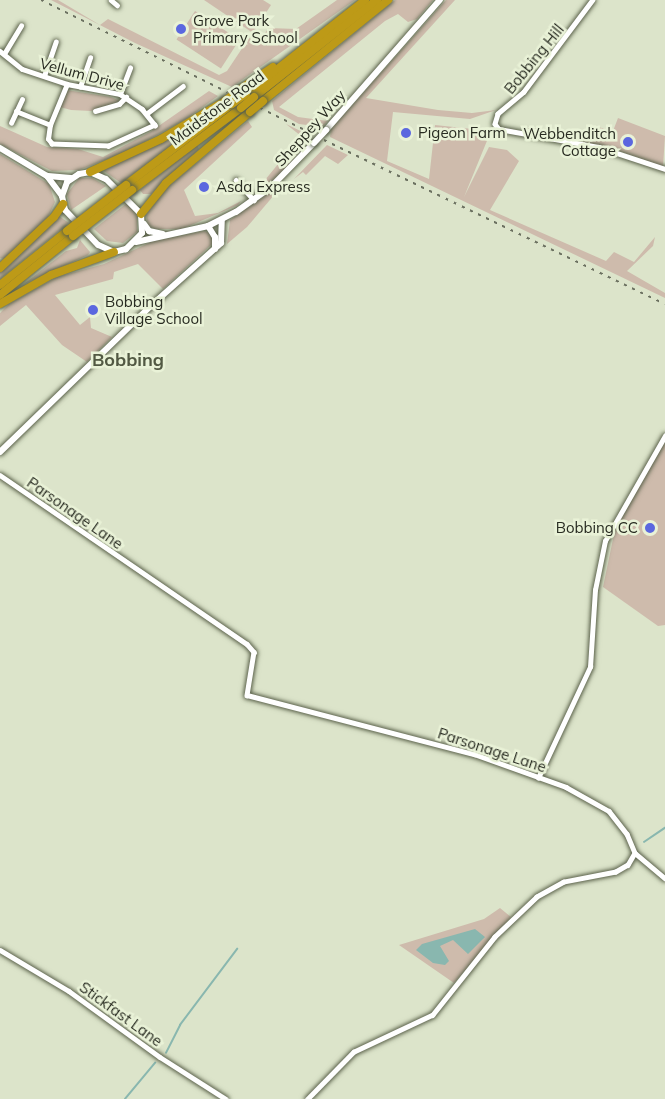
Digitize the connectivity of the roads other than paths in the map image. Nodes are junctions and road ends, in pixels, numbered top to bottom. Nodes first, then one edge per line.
1 (111, 0) edge
2 (365, 0) edge
3 (377, 0) edge
4 (388, 0) edge
5 (440, 0) edge
6 (593, 0) edge
7 (117, 4) dead end
8 (21, 26) dead end
9 (56, 42) dead end
10 (2, 52) edge
11 (90, 58) dead end
12 (130, 68) dead end
13 (44, 76) junction
14 (67, 84) junction
15 (183, 86) dead end
16 (80, 87) junction
17 (120, 94) junction
18 (246, 94) junction
19 (126, 97) junction
20 (22, 99) dead end
21 (233, 104) junction
22 (16, 111) junction
23 (95, 111) dead end
24 (146, 114) junction
25 (11, 123) dead end
26 (50, 125) junction
27 (0, 148) edge
28 (665, 169) edge
29 (90, 172) junction
30 (47, 176) junction
31 (71, 178) junction
32 (236, 180) dead end
33 (63, 200) junction
34 (254, 200) junction
35 (141, 214) junction
36 (222, 220) junction
37 (144, 224) junction
38 (208, 226) junction
39 (70, 234) junction
40 (171, 235) junction
41 (136, 242) junction
42 (215, 249) junction
43 (114, 252) junction
44 (0, 268) edge
45 (0, 285) edge
46 (0, 295) edge
47 (0, 304) edge
48 (665, 436) edge
49 (0, 452) edge
50 (0, 475) edge
51 (538, 778) junction
52 (635, 853) junction
53 (665, 878) edge
54 (0, 950) edge
55 (226, 1099) edge
56 (308, 1099) edge

1 - 7 street
2 - 18 highway, Maidstone Road
3 - 18 highway, Maidstone Road
4 - 35 highway, bridge
5 - 34 street, Sheppey Way, bridge
6 - 28 street, Bobbing Hill
8 - 10 street
9 - 13 street
10 - 13 street, Vellum Drive
11 - 16 street
12 - 17 street
13 - 14 street, Vellum Drive
14 - 16 street, Vellum Drive
14 - 26 street
15 - 24 street
16 - 17 street, Vellum Drive
17 - 19 street, Vellum Drive
18 - 21 highway, Maidstone Road, bridge
18 - 21 highway, bridge
19 - 23 street
19 - 24 street, Vellum Drive
20 - 22 street
21 - 29 highway
21 - 39 highway, Maidstone Road, bridge
22 - 25 street
22 - 26 street
24 - 26 street, Vellum Drive
27 - 30 street
29 - 31 street
29 - 35 street
30 - 31 street
30 - 33 street
31 - 33 street
32 - 34 street
33 - 43 street
33 - 44 highway
34 - 36 street, Sheppey Way
35 - 37 street
36 - 38 street, Sheppey Way
36 - 42 street
37 - 40 street
37 - 41 street
38 - 40 street, Sheppey Way
38 - 42 street
39 - 45 highway
39 - 46 highway
40 - 41 street, Sheppey Way
41 - 43 street
42 - 49 street
43 - 47 highway
48 - 51 street
50 - 51 street, Parsonage Lane
51 - 52 street, Parsonage Lane
52 - 53 street
52 - 56 street
54 - 55 street, Stickfast Lane

